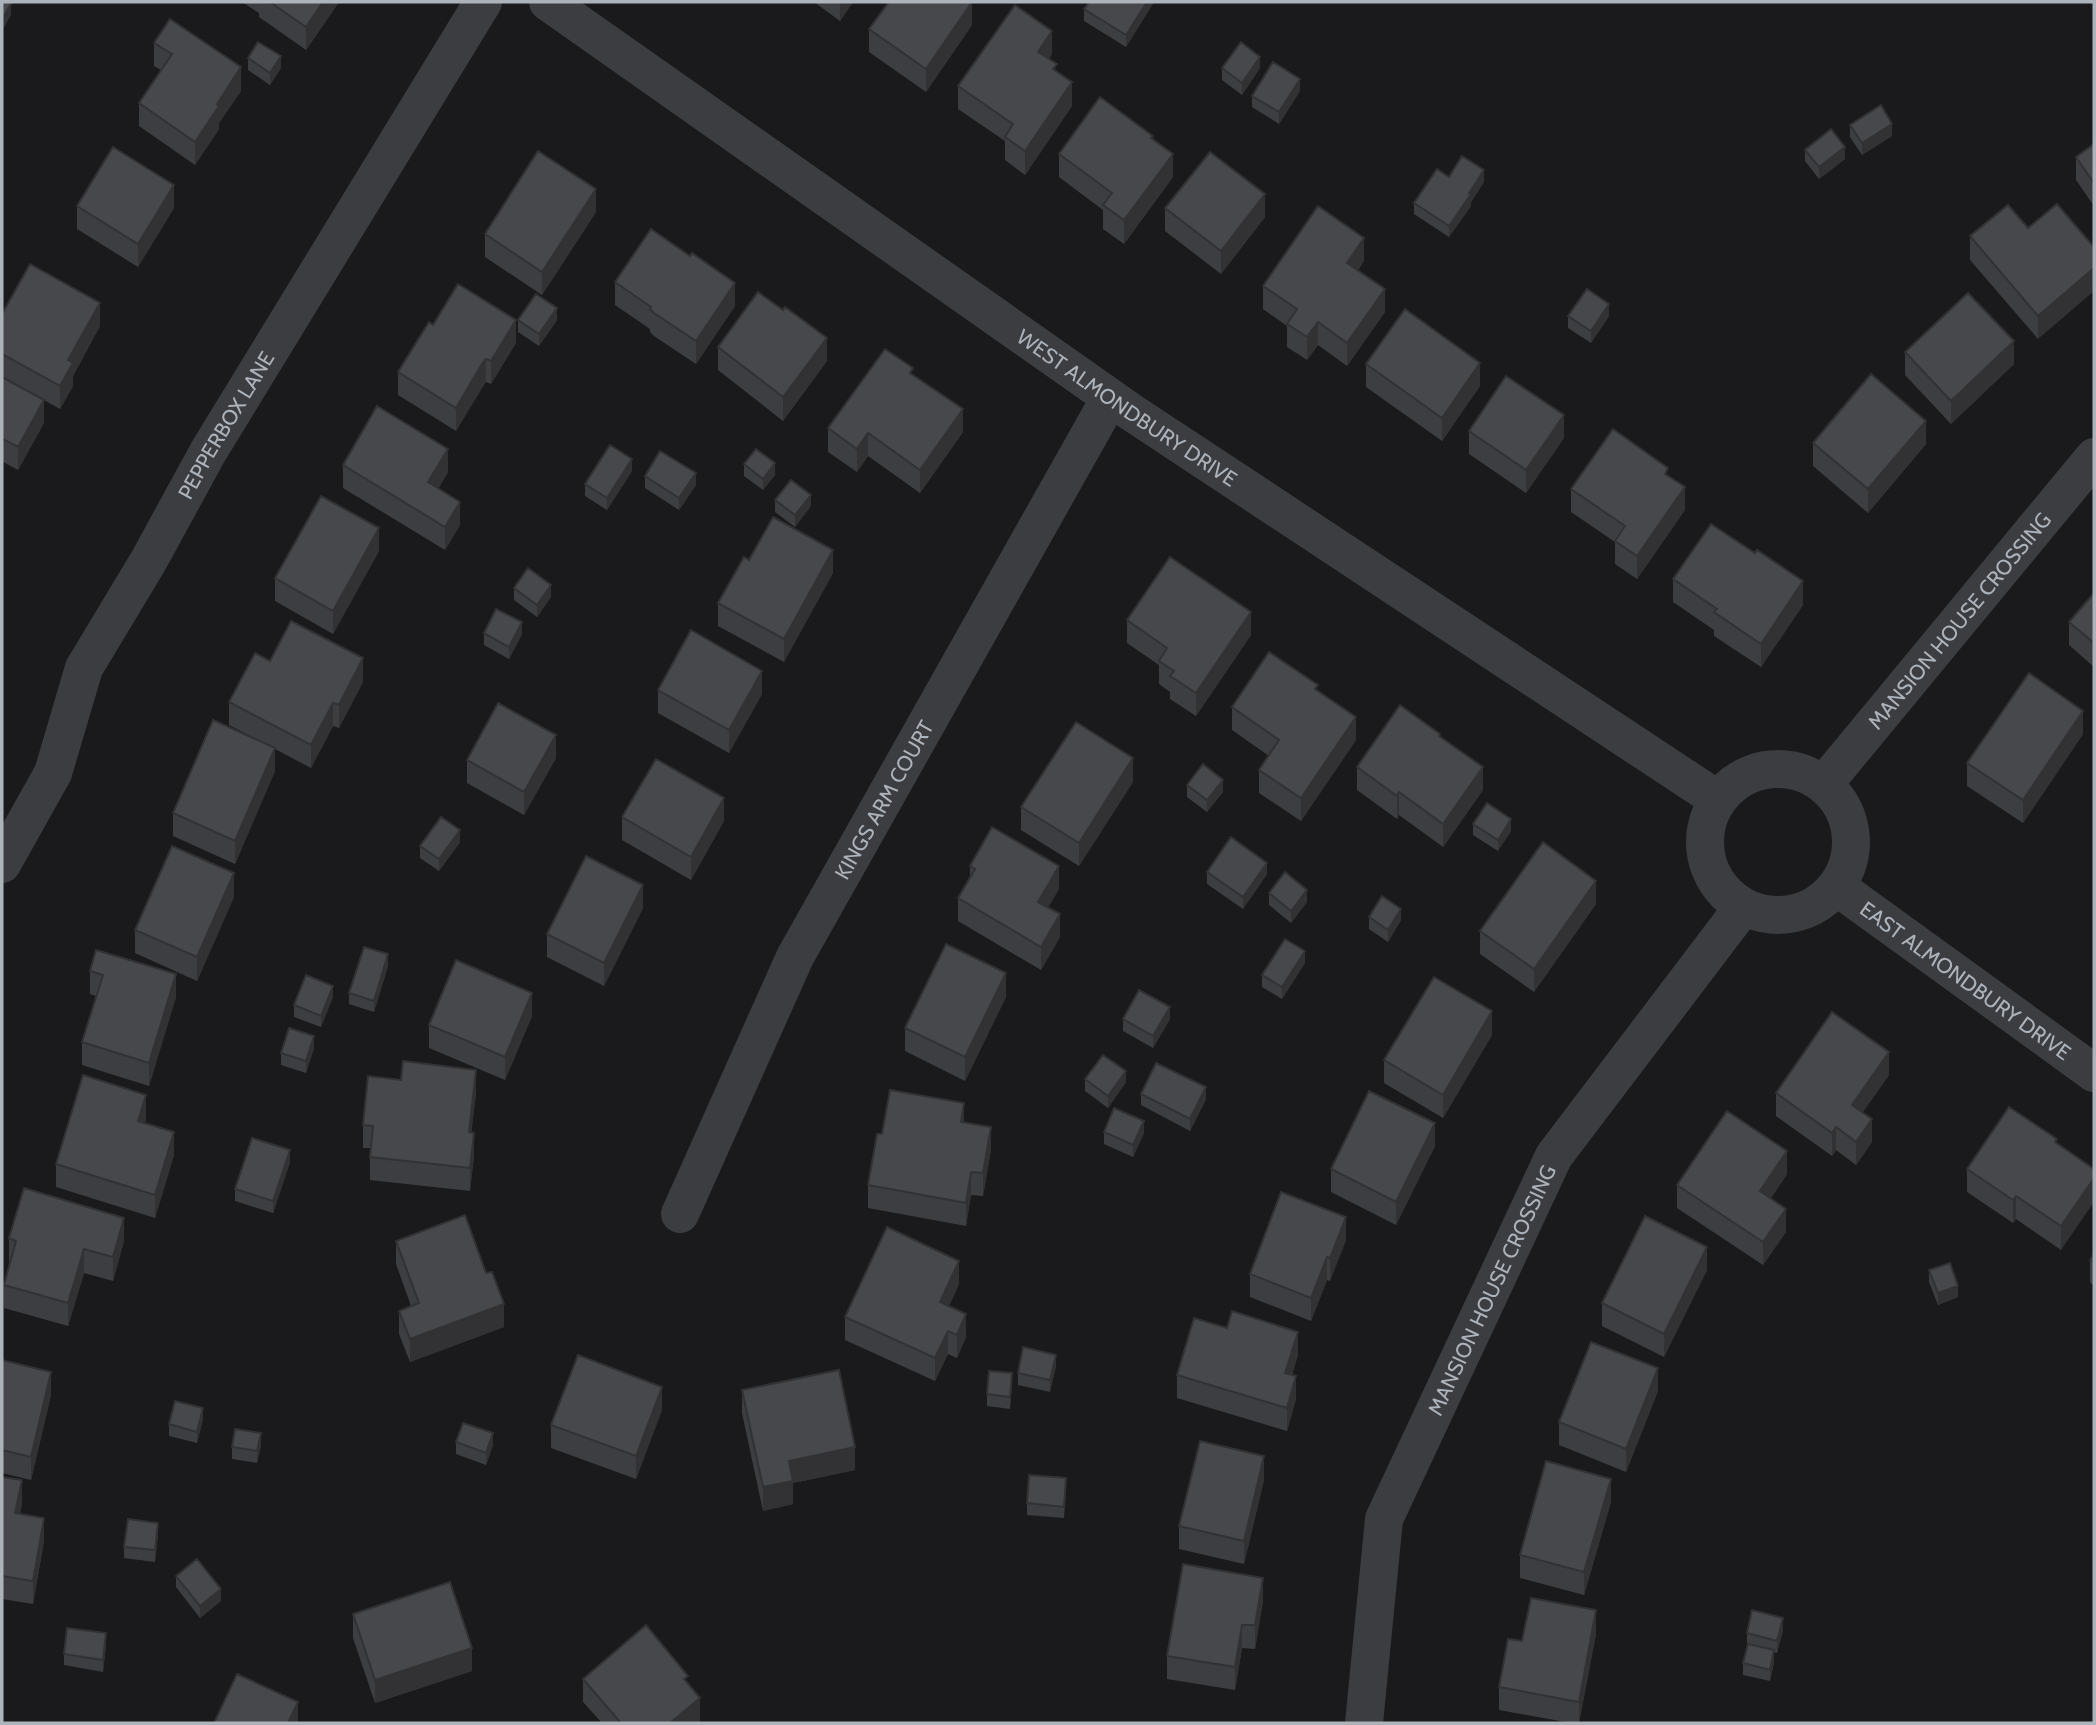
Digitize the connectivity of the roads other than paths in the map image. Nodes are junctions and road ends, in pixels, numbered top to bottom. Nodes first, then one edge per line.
1 (483, 2) edge
2 (548, 2) edge
3 (1110, 398) junction
4 (2094, 457) edge
5 (1824, 784) junction
6 (1717, 799) junction
7 (2, 864) edge
8 (1837, 887) junction
9 (1744, 907) junction
10 (2094, 1073) edge
11 (680, 1214) dead end
12 (1364, 1723) edge

1 - 7 street, PEPPERBOX LANE
2 - 3 street, WEST ALMONDBURY DRIVE
3 - 6 street, WEST ALMONDBURY DRIVE
3 - 11 street, KINGS ARM COURT
4 - 5 street, MANSION HOUSE CROSSING
5 - 6 street
5 - 8 street
6 - 9 street
8 - 9 street
8 - 10 street, EAST ALMONDBURY DRIVE
9 - 12 street, MANSION HOUSE CROSSING

